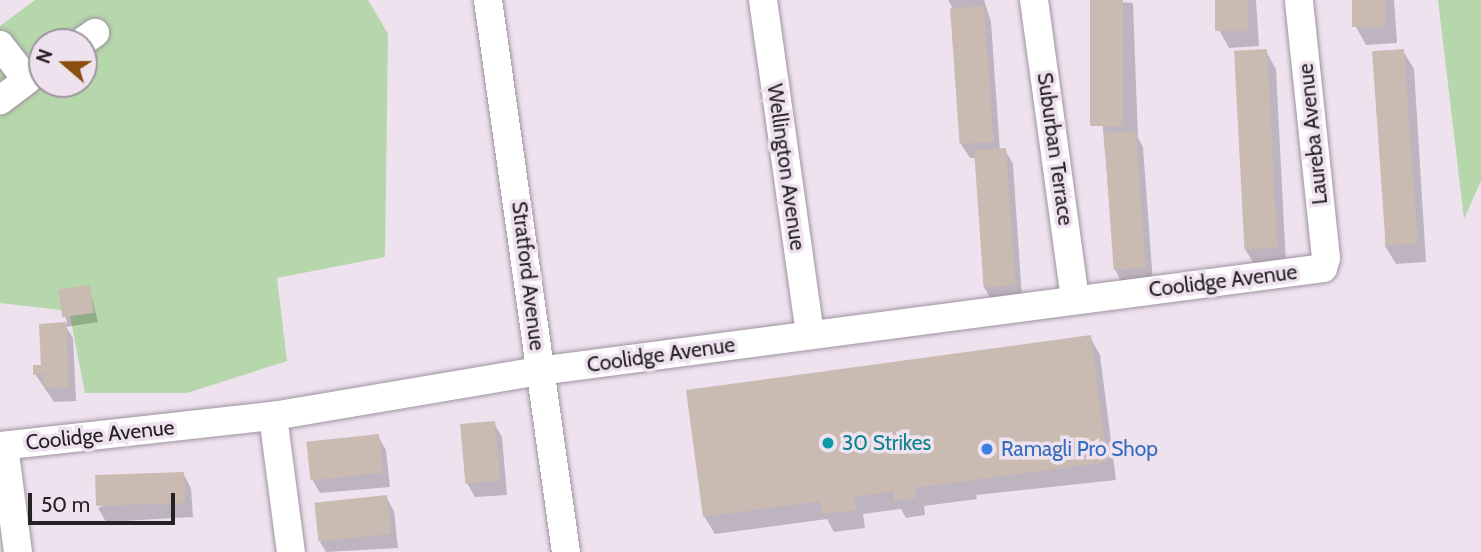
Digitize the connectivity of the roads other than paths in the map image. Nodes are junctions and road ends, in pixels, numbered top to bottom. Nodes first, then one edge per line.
1 (488, 0) edge
2 (763, 0) edge
3 (1034, 0) edge
4 (1299, 0) edge
5 (0, 45) edge
6 (28, 70) edge
7 (28, 79) edge
8 (0, 100) edge
9 (1323, 268) joint
10 (1074, 299) junction
11 (810, 334) junction
12 (539, 371) junction
13 (273, 416) junction
14 (2, 446) edge
15 (18, 552) edge
16 (291, 552) edge
17 (566, 552) edge

1 - 12 street, Stratford Avenue
2 - 11 street, Wellington Avenue
3 - 10 street, Suburban Terrace
4 - 9 street, Laureba Avenue
5 - 6 street
7 - 8 street
9 - 10 street, Coolidge Avenue
10 - 11 street, Coolidge Avenue
11 - 12 street, Coolidge Avenue
12 - 13 street, Coolidge Avenue
12 - 17 street, Stratford Avenue
13 - 14 street, Coolidge Avenue
13 - 16 street
14 - 15 street

